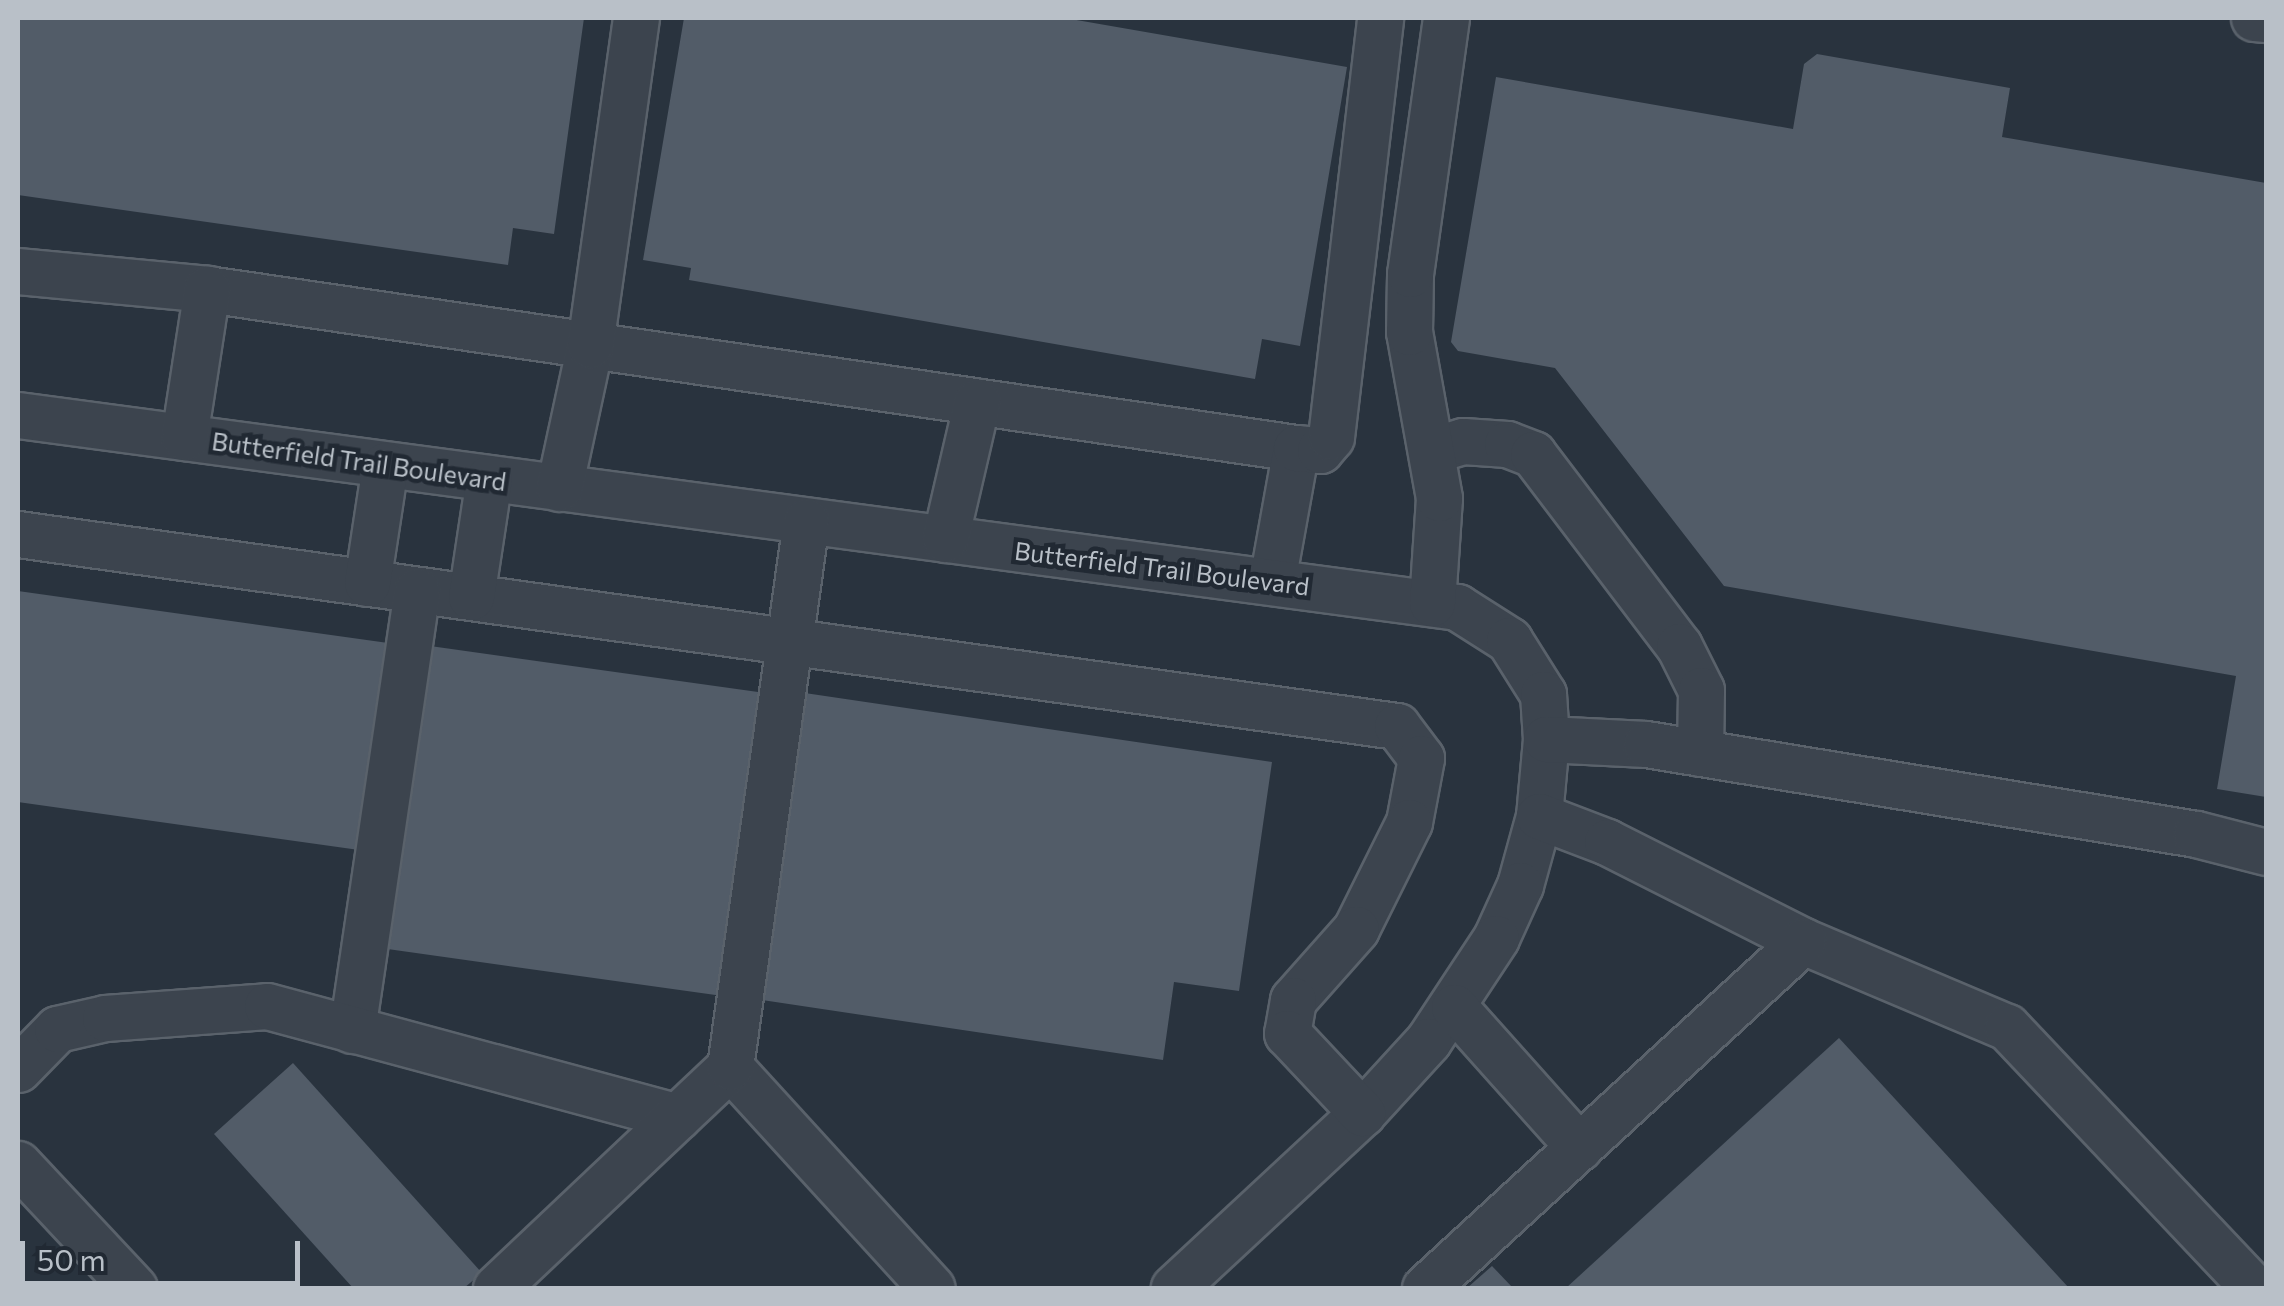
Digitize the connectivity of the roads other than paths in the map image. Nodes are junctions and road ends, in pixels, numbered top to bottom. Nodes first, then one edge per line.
1 (636, 18) edge
2 (1380, 18) edge
3 (1446, 18) edge
4 (2254, 18) edge
5 (2266, 19) edge
6 (18, 271) edge
7 (207, 289) junction
8 (590, 345) junction
9 (977, 402) junction
10 (18, 415) edge
11 (184, 437) junction
12 (1296, 448) junction
13 (1432, 450) junction
14 (385, 464) junction
15 (489, 478) junction
16 (558, 488) junction
17 (806, 521) junction
18 (18, 534) edge
19 (945, 539) junction
20 (1272, 582) junction
21 (367, 583) junction
22 (418, 592) junction
23 (471, 597) junction
24 (1432, 603) junction
25 (789, 641) junction
26 (1546, 740) junction
27 (1700, 753) junction
28 (1539, 816) junction
29 (2266, 852) edge
30 (1803, 941) junction
31 (1454, 1007) junction
32 (352, 1030) junction
33 (730, 1067) junction
34 (18, 1069) edge
35 (1362, 1113) junction
36 (677, 1117) junction
37 (1578, 1147) junction
38 (18, 1164) edge
39 (134, 1288) edge
40 (496, 1288) edge
41 (932, 1288) edge
42 (1174, 1288) edge
43 (1425, 1288) edge
44 (2254, 1288) edge

1 - 8 street
2 - 12 street
3 - 13 street
4 - 5 street
6 - 7 street
7 - 8 street
7 - 11 street
8 - 9 street
8 - 16 street
9 - 12 street
9 - 19 street
10 - 11 street, Butterfield Trail Boulevard
11 - 14 street, Butterfield Trail Boulevard
12 - 20 street
13 - 24 street
13 - 27 street
14 - 15 street, Butterfield Trail Boulevard
14 - 21 street
15 - 16 street, Butterfield Trail Boulevard
15 - 23 street
16 - 17 street, Butterfield Trail Boulevard
17 - 19 street, Butterfield Trail Boulevard
17 - 25 street
18 - 21 street
19 - 20 street, Butterfield Trail Boulevard
20 - 24 street, Butterfield Trail Boulevard
21 - 22 street
22 - 23 street
22 - 32 street
23 - 25 street
24 - 26 street, Butterfield Trail Boulevard
25 - 33 street
25 - 35 street
26 - 27 street
26 - 28 street, Butterfield Trail Boulevard
27 - 29 street
28 - 30 street
28 - 31 street, Butterfield Trail Boulevard
30 - 37 street
30 - 44 street
31 - 35 street, Butterfield Trail Boulevard
31 - 37 street
32 - 34 street
32 - 36 street
33 - 36 street
33 - 41 street
35 - 42 street, Butterfield Trail Boulevard
36 - 40 street
37 - 43 street
38 - 39 street

